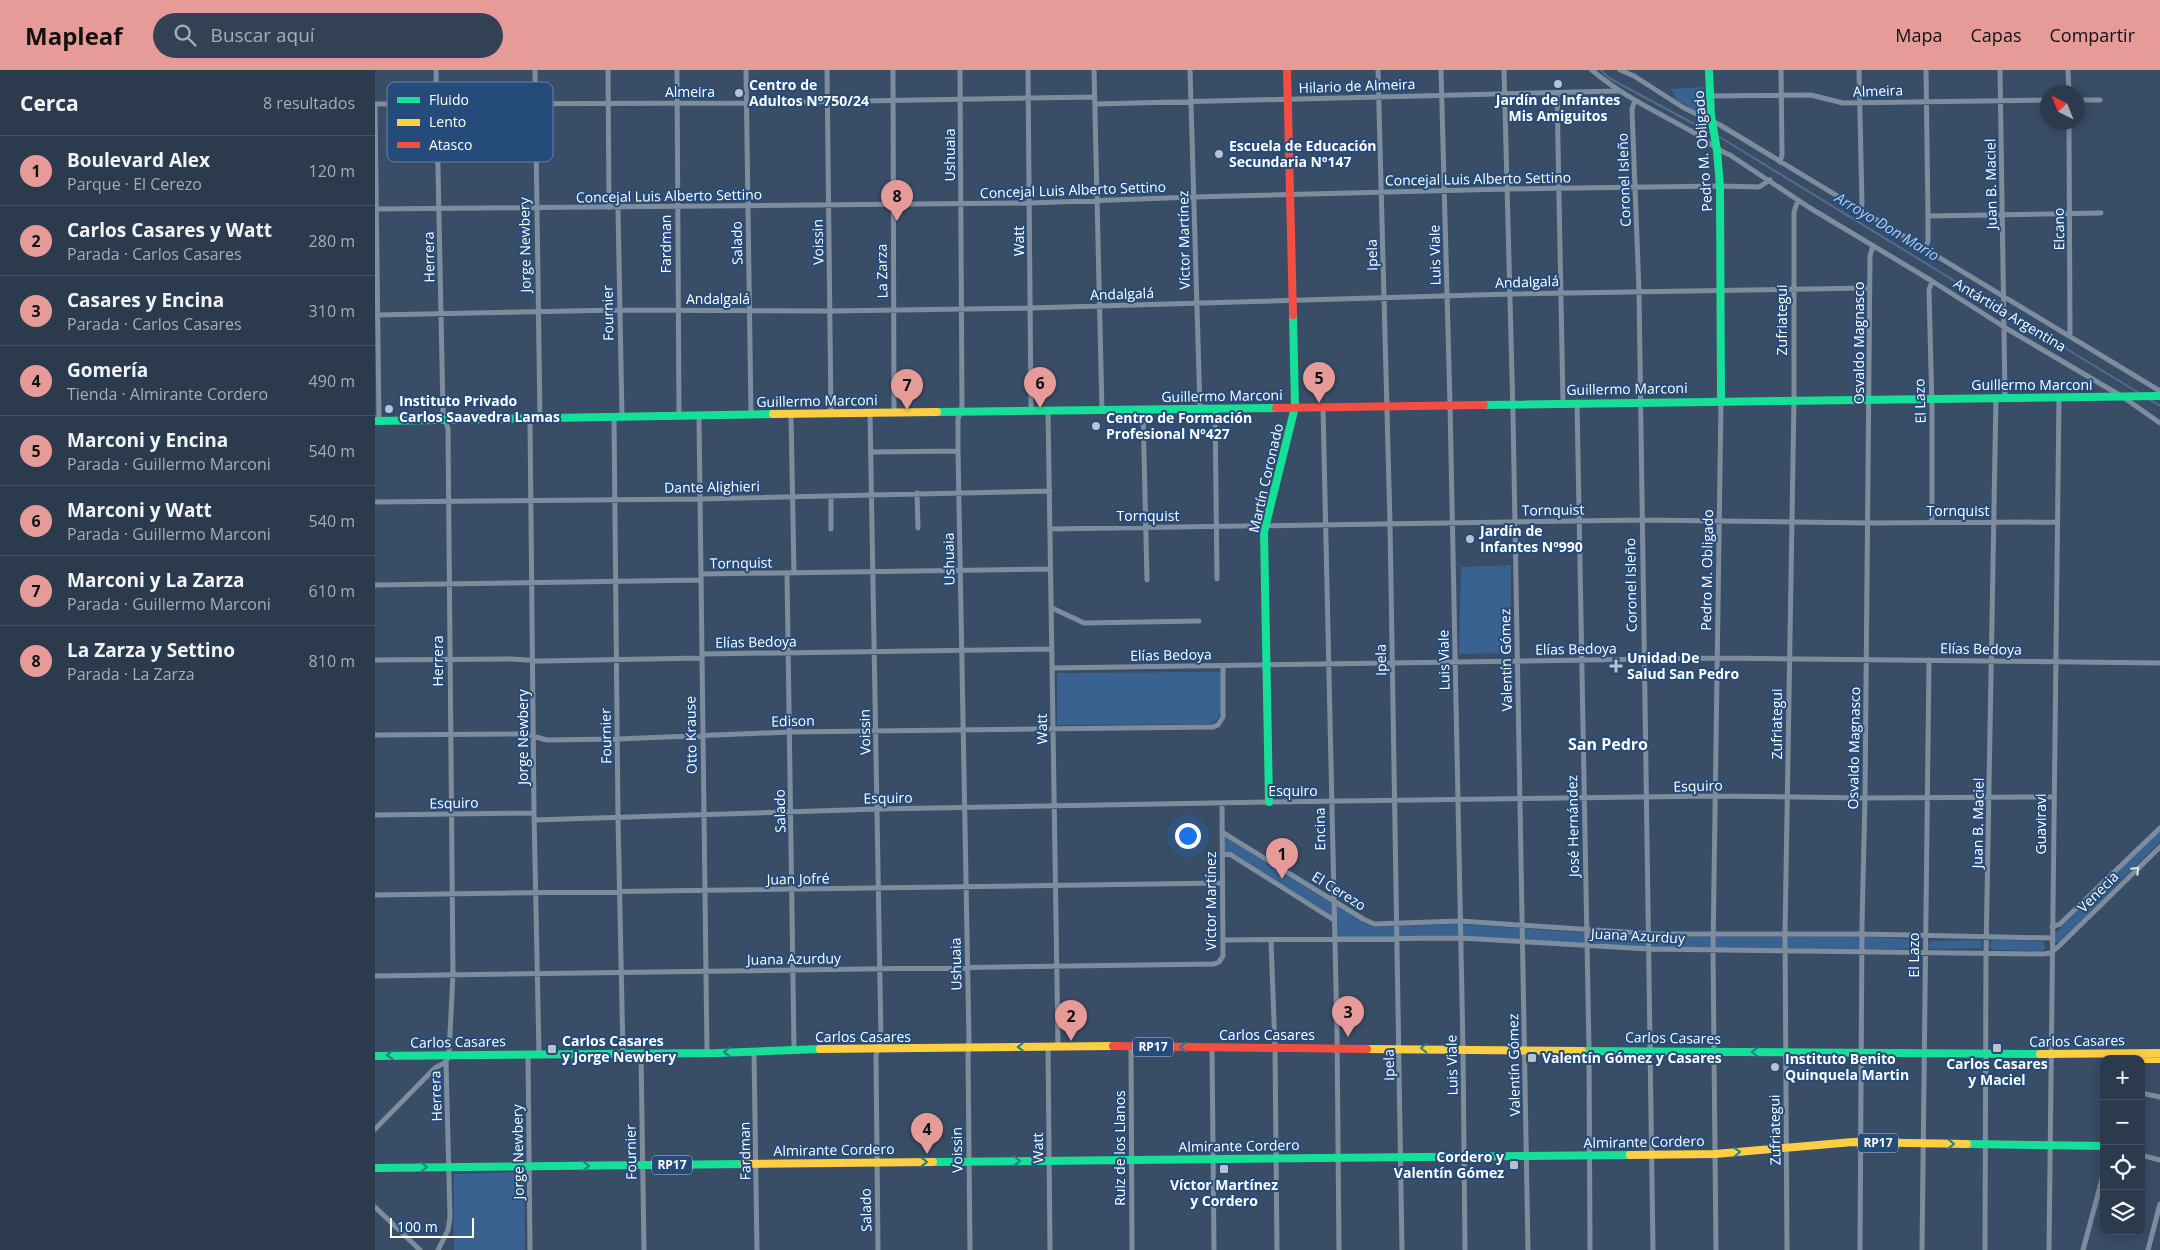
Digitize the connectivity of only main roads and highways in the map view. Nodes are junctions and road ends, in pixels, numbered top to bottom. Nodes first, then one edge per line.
1 (1287, 70) edge
2 (1709, 70) edge
3 (2159, 394) edge
4 (1721, 401) junction
5 (1295, 407) junction
6 (377, 421) edge
7 (1269, 802) road end
8 (2160, 1053) edge
9 (2115, 1054) joint
10 (375, 1056) edge
11 (2145, 1059) edge
12 (2160, 1059) edge
13 (2100, 1146) edge
14 (375, 1168) edge

1 - 5 main road, Martín Coronado
2 - 4 main road, Pedro M. Obligado
3 - 4 main road, Guillermo Marconi
4 - 5 main road, Guillermo Marconi
5 - 6 main road, Guillermo Marconi
5 - 7 main road, Martín Coronado
8 - 9 main road, Carlos Casares / RP17
9 -> 10 main road, Carlos Casares / RP17
11 - 12 main road, Carlos Casares
14 -> 13 main road, Almirante Cordero / RP17

